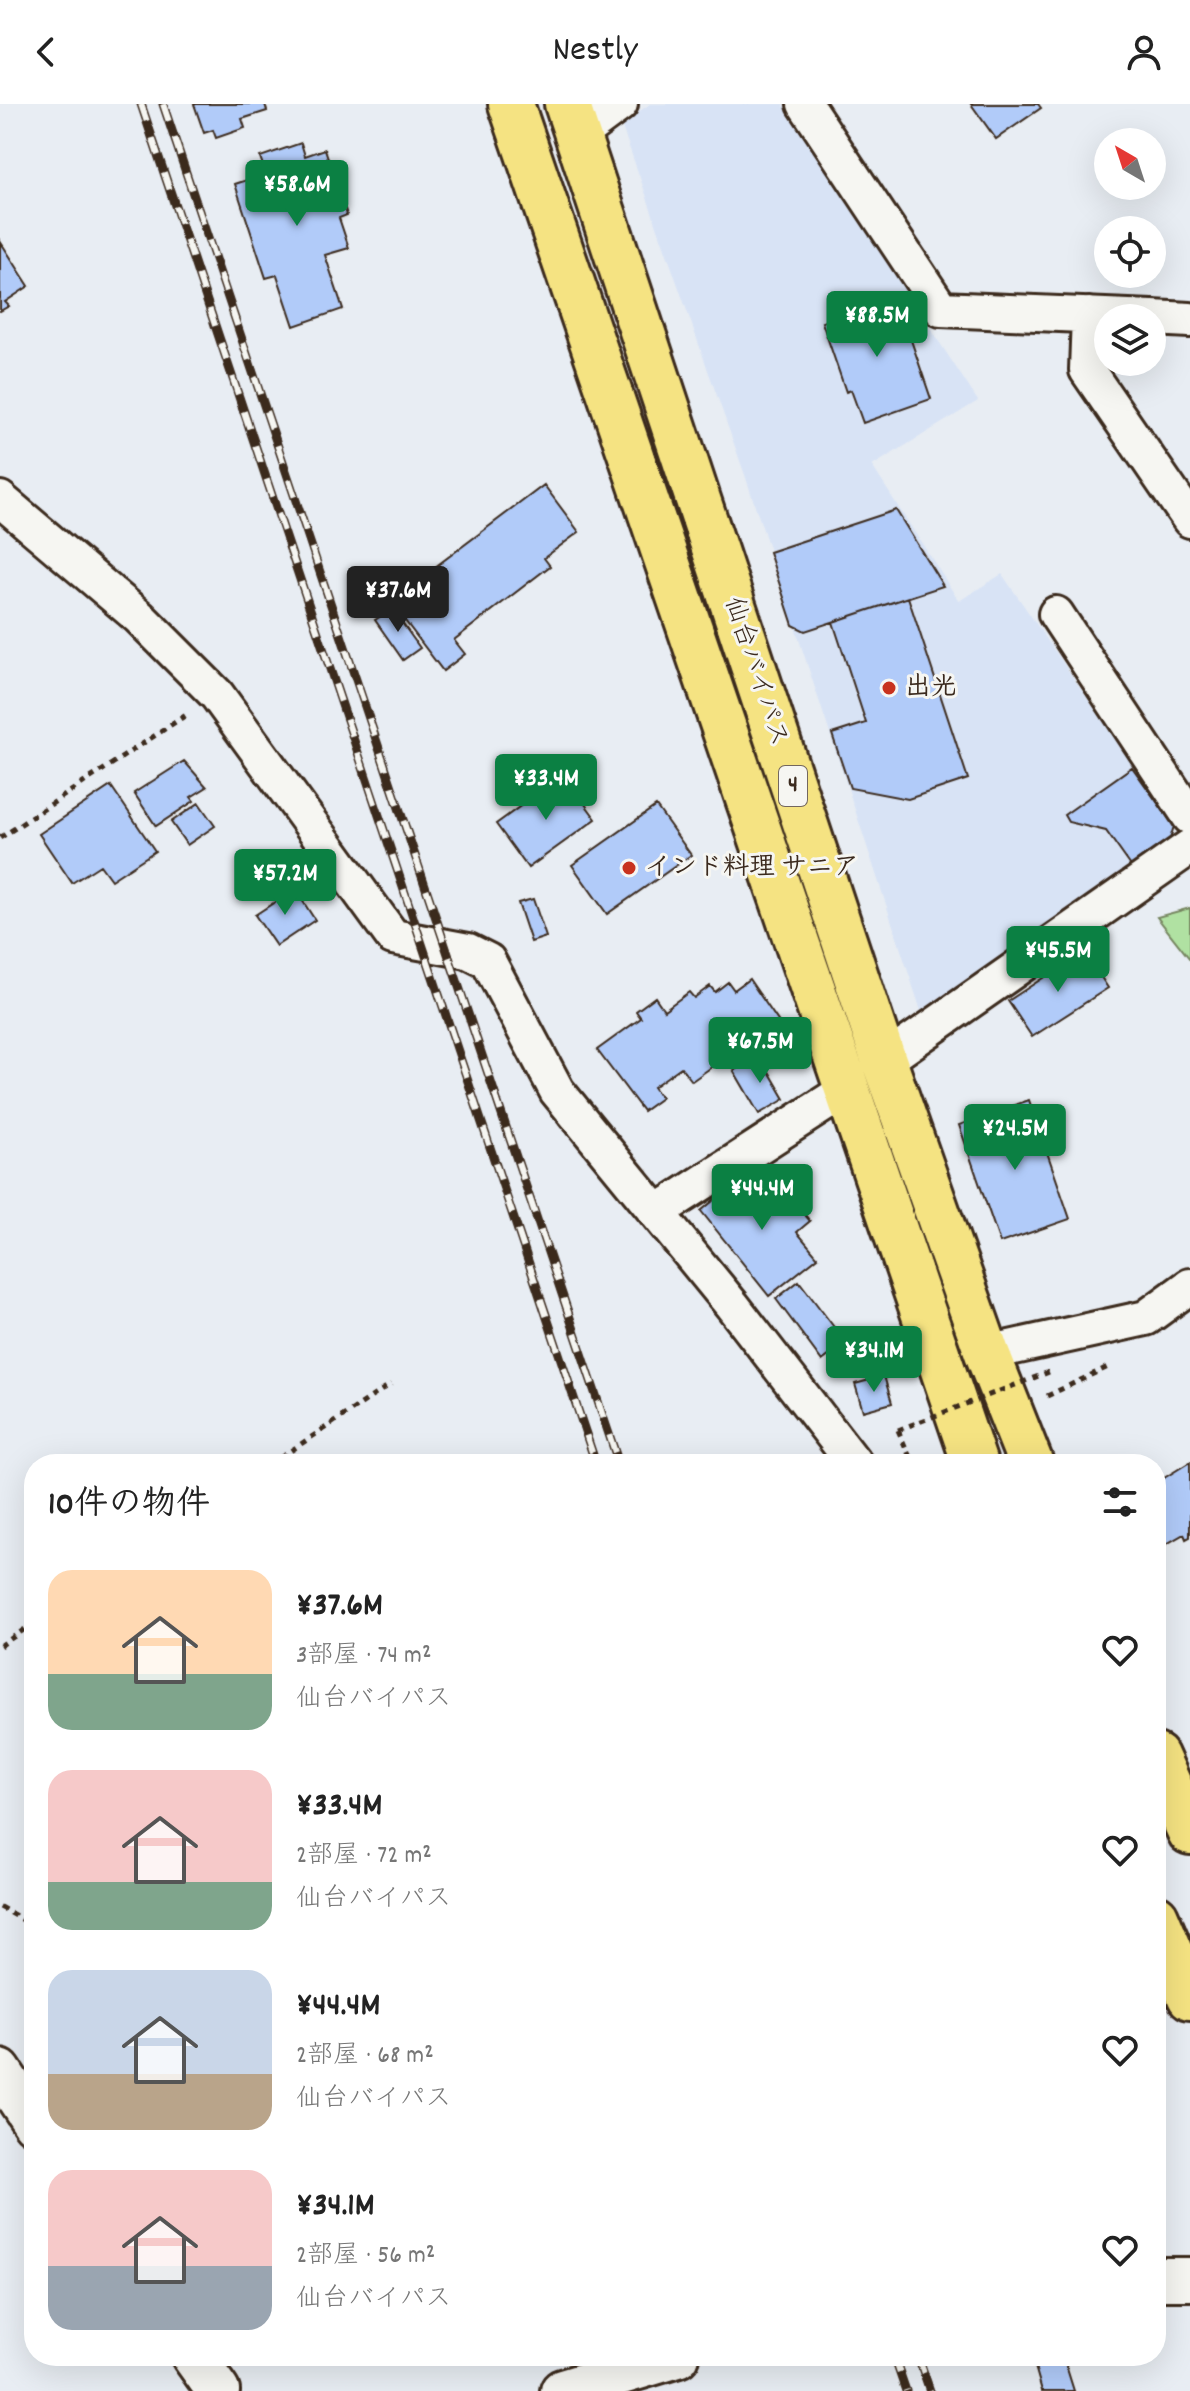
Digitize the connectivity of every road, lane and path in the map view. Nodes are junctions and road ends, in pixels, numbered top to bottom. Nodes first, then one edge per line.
1 (511, 104) edge
2 (620, 104) edge
3 (805, 104) edge
4 (572, 120) edge
5 (1089, 315) junction
6 (1094, 315) edge
7 (1166, 319) edge
8 (1190, 320) edge
9 (0, 499) edge
10 (1190, 520) edge
11 (1056, 614) dead end
12 (217, 695) junction
13 (1190, 817) edge
14 (0, 838) edge
15 (1190, 847) edge
16 (884, 1061) junction
17 (846, 1090) junction
18 (657, 1212) junction
19 (1190, 1286) edge
20 (987, 1353) junction
21 (1049, 1372) dead end
22 (391, 1384) dead end
23 (286, 1454) edge
24 (847, 1454) edge
25 (909, 1454) edge
26 (972, 1454) edge
27 (1027, 1454) edge
28 (24, 1630) edge
29 (0, 1646) edge
30 (1166, 1778) edge
31 (1190, 1832) edge
32 (0, 1907) edge
33 (24, 1920) edge
34 (1166, 1941) edge
35 (1190, 1997) edge
36 (0, 2071) edge
37 (24, 2107) edge
38 (1166, 2279) edge
39 (1190, 2279) edge
40 (200, 2366) edge
41 (645, 2366) edge
42 (218, 2391) edge
43 (562, 2391) edge

1 - 17 highway, 仙台バイパス / 4
2 - 4 street
3 - 5 street
4 - 16 highway, 仙台バイパス / 4
5 - 6 street
5 - 10 street
7 - 8 street
9 - 12 street
11 - 13 street
12 - 14 path
12 - 18 street
15 - 16 street
16 - 20 highway, 仙台バイパス / 4
17 - 18 street
17 - 26 highway, 仙台バイパス / 4
18 - 24 street
19 - 20 street
20 - 27 highway, 仙台バイパス / 4
21 - 25 path, bridge
22 - 23 path
28 - 29 path
30 - 31 highway
32 - 33 path
34 - 35 highway
36 - 37 street
38 - 39 street
40 - 42 street
41 - 43 street

